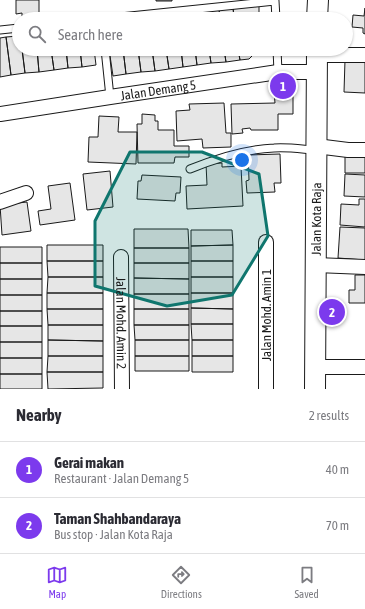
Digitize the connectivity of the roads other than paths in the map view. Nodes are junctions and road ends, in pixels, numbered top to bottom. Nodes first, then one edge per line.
1 (318, 0) edge
2 (169, 12) edge
3 (276, 12) edge
4 (318, 12) edge
5 (12, 29) edge
6 (0, 30) edge
7 (106, 56) edge
8 (277, 56) edge
9 (365, 56) edge
10 (317, 59) edge
11 (278, 72) junction
12 (110, 97) junction
13 (0, 114) edge
14 (317, 148) junction
15 (365, 150) edge
16 (190, 169) dead end
17 (26, 193) dead end
18 (0, 202) edge
19 (266, 242) dead end
20 (121, 257) dead end
21 (316, 265) junction
22 (365, 266) edge
23 (315, 367) junction
24 (365, 367) edge
25 (122, 389) edge
26 (266, 389) edge
27 (315, 389) edge

1 - 4 main road
2 - 3 lane
5 - 6 lane
7 - 12 lane
8 - 11 lane
9 - 10 street, Jalan Demang 5
10 - 11 street, Jalan Demang 5
10 - 14 main road, Jalan Kota Raja
11 - 12 street, Jalan Demang 5
12 - 13 street, Jalan Demang 5
14 - 15 street
14 - 16 lane
14 - 21 main road, Jalan Kota Raja
17 - 18 street
19 - 26 street, Jalan Mohd. Amin 1
20 - 25 street, Jalan Mohd. Amin 2
21 - 22 street
21 - 23 main road, Jalan Kota Raja
23 - 24 street
23 - 27 main road, Jalan Kota Raja

